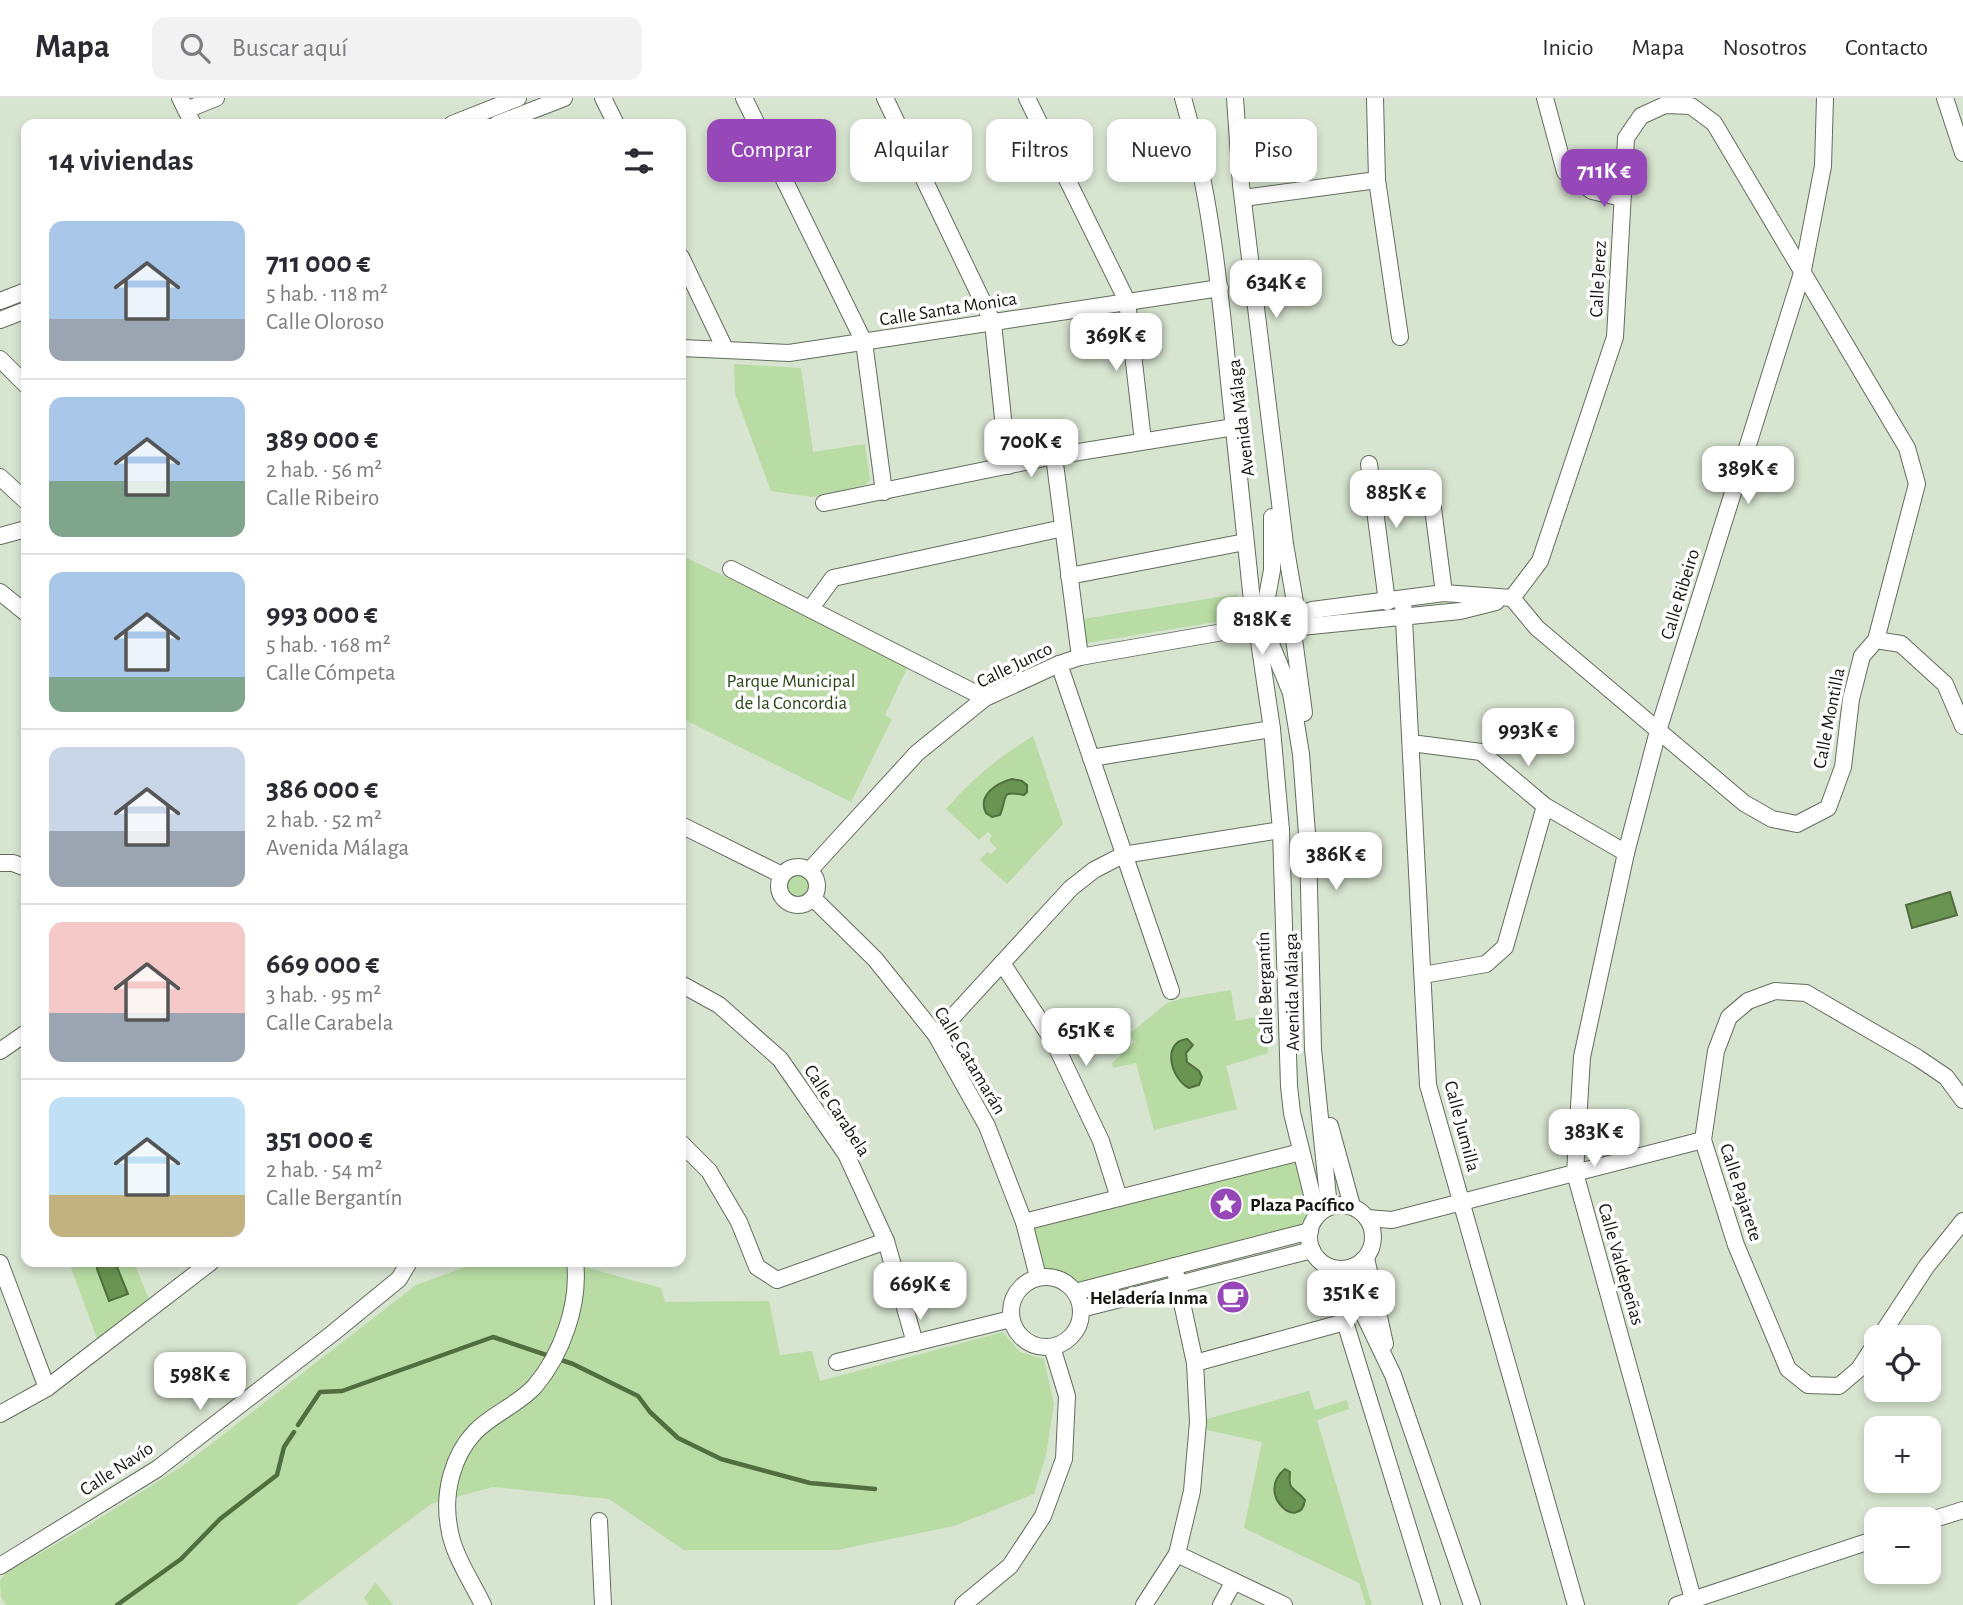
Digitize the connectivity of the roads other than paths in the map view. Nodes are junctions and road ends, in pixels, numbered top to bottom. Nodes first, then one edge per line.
1 (216, 98) edge
2 (518, 98) edge
3 (564, 98) edge
4 (603, 98) edge
5 (744, 98) edge
6 (885, 98) edge
7 (1027, 98) edge
8 (1183, 98) edge
9 (1226, 98) edge
10 (1235, 98) edge
11 (1375, 98) edge
12 (1545, 98) edge
13 (1825, 98) edge
14 (1945, 98) edge
15 (186, 111) edge
16 (465, 119) edge
17 (510, 119) edge
18 (614, 119) edge
19 (1963, 153) edge
20 (1377, 180) junction
21 (1242, 198) junction
22 (1622, 198) junction
23 (686, 267) edge
24 (1803, 270) junction
25 (1220, 288) junction
26 (21, 293) edge
27 (1127, 301) junction
28 (0, 302) edge
29 (21, 312) edge
30 (0, 320) edge
31 (993, 323) junction
32 (1401, 337) dead end
33 (864, 342) junction
34 (686, 348) edge
35 (725, 349) junction
36 (0, 359) edge
37 (21, 380) edge
38 (1234, 427) junction
39 (1143, 441) junction
40 (1054, 456) junction
41 (1368, 464) dead end
42 (1008, 466) junction
43 (0, 477) edge
44 (1430, 485) dead end
45 (884, 492) junction
46 (21, 496) edge
47 (824, 503) dead end
48 (1063, 528) junction
49 (21, 530) edge
50 (0, 536) edge
51 (1245, 541) junction
52 (732, 569) dead end
53 (1069, 576) junction
54 (0, 592) edge
55 (1444, 593) junction
56 (1512, 598) junction
57 (1395, 601) junction
58 (811, 608) junction
59 (21, 609) edge
60 (1405, 617) junction
61 (1298, 622) junction
62 (1264, 626) junction
63 (1876, 640) junction
64 (1080, 657) junction
65 (1059, 664) junction
66 (985, 698) junction
67 (1297, 698) junction
68 (1963, 726) edge
69 (1272, 729) junction
70 (1658, 731) junction
71 (1411, 743) junction
72 (1091, 758) junction
73 (1545, 806) junction
74 (686, 827) edge
75 (1281, 830) junction
76 (1626, 853) junction
77 (1124, 855) junction
78 (0, 863) edge
79 (21, 866) edge
80 (809, 871) junction
81 (782, 875) junction
82 (813, 898) junction
83 (1002, 963) junction
84 (1423, 975) junction
85 (686, 987) edge
86 (1171, 991) dead end
87 (936, 1035) junction
88 (21, 1036) edge
89 (0, 1051) edge
90 (1963, 1100) edge
91 (1703, 1140) junction
92 (686, 1148) edge
93 (1301, 1152) junction
94 (1575, 1173) junction
95 (1119, 1198) junction
96 (1462, 1202) junction
97 (1352, 1206) junction
98 (1323, 1211) junction
99 (1367, 1218) junction
100 (1392, 1220) junction
101 (1963, 1221) edge
102 (1024, 1222) junction
103 (1310, 1231) junction
104 (1373, 1234) junction
105 (886, 1241) junction
106 (1312, 1250) junction
107 (1366, 1258) junction
108 (0, 1263) edge
109 (1325, 1265) junction
110 (1174, 1266) junction
111 (204, 1267) edge
112 (406, 1267) edge
113 (576, 1267) edge
114 (1342, 1269) junction
115 (1038, 1278) junction
116 (1178, 1284) junction
117 (1075, 1292) junction
118 (1081, 1309) junction
119 (1011, 1319) junction
120 (1345, 1322) junction
121 (1888, 1325) edge
122 (915, 1343) junction
123 (1052, 1347) junction
124 (1864, 1361) edge
125 (837, 1362) dead end
126 (1195, 1363) junction
127 (1393, 1375) junction
128 (47, 1388) junction
129 (0, 1414) edge
130 (1963, 1510) edge
131 (1941, 1517) edge
132 (599, 1521) dead end
133 (1864, 1543) edge
134 (1177, 1554) junction
135 (0, 1566) edge
136 (1234, 1581) junction
137 (1693, 1600) junction
138 (484, 1605) edge
139 (603, 1605) edge
140 (963, 1605) edge
141 (1144, 1605) edge
142 (1221, 1605) edge
143 (1284, 1605) edge
144 (1432, 1605) edge
145 (1472, 1605) edge
146 (1576, 1605) edge
147 (1676, 1605) edge

1 - 15 street
2 - 16 street
3 - 17 street
4 - 18 street
5 - 33 street
6 - 31 street
7 - 27 street
8 - 25 street, Calle Bergantín
9 - 62 street, Avenida Málaga
10 - 21 street, Avenida Málaga
11 - 20 street
12 - 22 street
13 - 24 street, Calle Ribeiro
14 - 19 street
20 - 21 street
20 - 32 street
21 - 61 street, Avenida Málaga
22 - 24 street, Calle Jerez
22 - 56 street, Calle Jerez
23 - 35 street
24 - 63 street, Calle Montilla
24 - 70 street, Calle Ribeiro
25 - 27 street, Calle Santa Monica
25 - 38 street, Calle Bergantín
26 - 28 street
27 - 31 street, Calle Santa Monica
27 - 39 street
29 - 30 street
31 - 33 street, Calle Santa Monica
31 - 42 street
33 - 35 street, Calle Santa Monica
33 - 45 street
34 - 35 street, Calle Santa Monica
36 - 37 street
38 - 39 street
38 - 51 street, Calle Bergantín
39 - 40 street
40 - 42 street
40 - 48 street
41 - 57 street, Calle Jumilla
42 - 45 street
43 - 46 street
44 - 55 street
45 - 47 street
48 - 53 street
48 - 58 street
49 - 50 street
51 - 53 street
51 - 62 street, Calle Bergantín
52 - 58 street
53 - 64 street
54 - 59 street
55 - 56 street
55 - 57 street
56 - 60 street
56 - 70 street, Calle Montilla
57 - 60 street, Calle Jumilla
57 - 61 street
58 - 66 street
60 - 61 street
60 - 71 street, Calle Jumilla
61 - 62 street
61 - 62 street
61 - 67 street, Avenida Málaga
62 - 64 street, Calle Junco
62 - 67 street
62 - 69 street, Calle Bergantín
63 - 68 street
63 - 70 street, Calle Montilla
64 - 65 street, Calle Junco
65 - 66 street, Calle Junco
65 - 72 street
66 - 80 street, Calle Junco
67 - 97 street, Avenida Málaga
67 - 98 street, Avenida Málaga
69 - 72 street
69 - 75 street, Calle Bergantín
70 - 76 street, Calle Valdepeñas
71 - 73 street
71 - 84 street, Calle Jumilla
72 - 77 street
73 - 76 street
73 - 84 street
74 - 81 street
75 - 77 street
75 - 93 street, Calle Bergantín
76 - 94 street, Calle Valdepeñas
77 - 83 street
77 - 86 street
78 - 79 street
80 - 81 street
80 - 82 street
81 - 82 street
82 - 87 street, Calle Catamarán
83 - 87 street
83 - 95 street
84 - 96 street, Calle Jumilla
85 - 105 street, Calle Carabela
87 - 102 street, Calle Catamarán
88 - 89 street
90 - 91 street, Calle Pajarete
91 - 94 street
91 - 124 street, Calle Pajarete
92 - 105 street
93 - 95 street
93 - 98 street, Calle Bergantín
94 - 96 street
94 - 137 street, Calle Valdepeñas
95 - 102 street
96 - 100 street
96 - 146 street, Calle Jumilla
97 - 98 street
97 - 99 street
98 - 103 street
99 - 100 street
99 - 104 street
100 - 104 street
101 - 121 street
102 - 115 street, Calle Catamarán
103 - 106 street
103 - 110 street
104 - 107 street
105 - 122 street, Calle Carabela
106 - 109 street
106 - 116 street
107 - 114 street
107 - 127 street
108 - 128 street
109 - 114 street
109 - 120 street
110 - 116 street
110 - 117 street
111 - 128 street
112 - 135 street, Calle Navío
113 - 138 street
114 - 127 street
115 - 117 street
115 - 119 street
116 - 118 street
116 - 126 street
117 - 118 street
118 - 123 street
119 - 122 street
119 - 123 street
120 - 126 street
120 - 144 street
122 - 125 street
123 - 140 street
126 - 134 street
127 - 145 street
128 - 129 street
130 - 131 street
132 - 139 street
133 - 137 street
134 - 136 street
134 - 141 street
136 - 142 street
136 - 143 street
137 - 147 street

